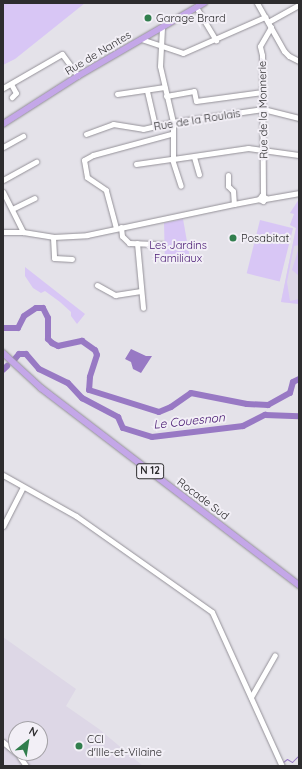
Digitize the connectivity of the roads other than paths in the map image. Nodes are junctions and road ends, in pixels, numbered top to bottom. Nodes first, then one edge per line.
1 (204, 3) edge
2 (257, 3) edge
3 (196, 7) junction
4 (298, 7) edge
5 (265, 17) junction
6 (270, 25) junction
7 (162, 28) junction
8 (142, 39) junction
9 (216, 40) junction
10 (162, 47) junction
11 (299, 61) edge
12 (78, 76) junction
13 (11, 84) junction
14 (164, 87) junction
15 (3, 88) edge
16 (147, 91) junction
17 (262, 92) junction
18 (117, 94) dead end
19 (166, 96) junction
20 (12, 97) dead end
21 (263, 109) junction
22 (299, 118) edge
23 (173, 122) junction
24 (3, 124) edge
25 (155, 126) junction
26 (86, 134) dead end
27 (171, 134) junction
28 (23, 136) dead end
29 (3, 147) edge
30 (264, 150) junction
31 (299, 155) edge
32 (194, 157) junction
33 (173, 159) junction
34 (36, 162) dead end
35 (136, 164) dead end
36 (199, 174) dead end
37 (228, 175) dead end
38 (3, 180) edge
39 (181, 186) dead end
40 (3, 192) edge
41 (299, 193) edge
42 (35, 198) dead end
43 (262, 198) junction
44 (234, 204) junction
45 (12, 209) junction
46 (118, 228) junction
47 (3, 232) edge
48 (23, 232) junction
49 (53, 237) junction
50 (137, 243) junction
51 (162, 244) dead end
52 (72, 259) dead end
53 (96, 285) dead end
54 (140, 291) junction
55 (143, 308) dead end
56 (3, 353) edge
57 (3, 475) edge
58 (23, 487) junction
59 (3, 526) edge
60 (299, 585) edge
61 (275, 655) dead end
62 (251, 698) junction
63 (282, 766) edge

1 - 3 main road, Rue de Nantes
2 - 5 street
3 - 7 main road, Rue de Nantes
3 - 9 street
4 - 6 street
5 - 6 street
5 - 9 street
6 - 11 street
6 - 17 street, Rue de la Monnerie
7 - 8 main road, Rue de Nantes
7 - 10 street
8 - 10 street
8 - 12 main road, Rue de Nantes
9 - 10 street
10 - 14 street
12 - 13 street
12 - 24 main road, Rue de Nantes
13 - 15 street
13 - 20 street
14 - 16 street
14 - 19 street
16 - 18 street
16 - 25 street
17 - 19 street
17 - 21 street, Rue de la Monnerie
19 - 23 street
21 - 22 street, Rue de la Roulais
21 - 23 street, Rue de la Roulais
21 - 30 street, Rue de la Monnerie
23 - 25 street, Rue de la Roulais
23 - 27 street
25 - 26 street, Rue de la Roulais
27 - 33 street
27 - 46 street
28 - 29 street
30 - 31 street
30 - 32 street
30 - 43 street, Rue de la Monnerie
32 - 33 street
32 - 36 street
33 - 35 street
33 - 39 street
34 - 38 street
37 - 44 street
40 - 45 street
41 - 43 street
42 - 45 street
43 - 44 street
44 - 46 street
45 - 48 street
46 - 49 street
46 - 50 street
47 - 48 street
48 - 49 street
49 - 52 street
50 - 51 street
50 - 54 street
53 - 54 street
54 - 55 street
56 - 60 main road, Rocade Sud / N 12
57 - 58 street
58 - 59 street
58 - 62 street
61 - 62 street
62 - 63 street

